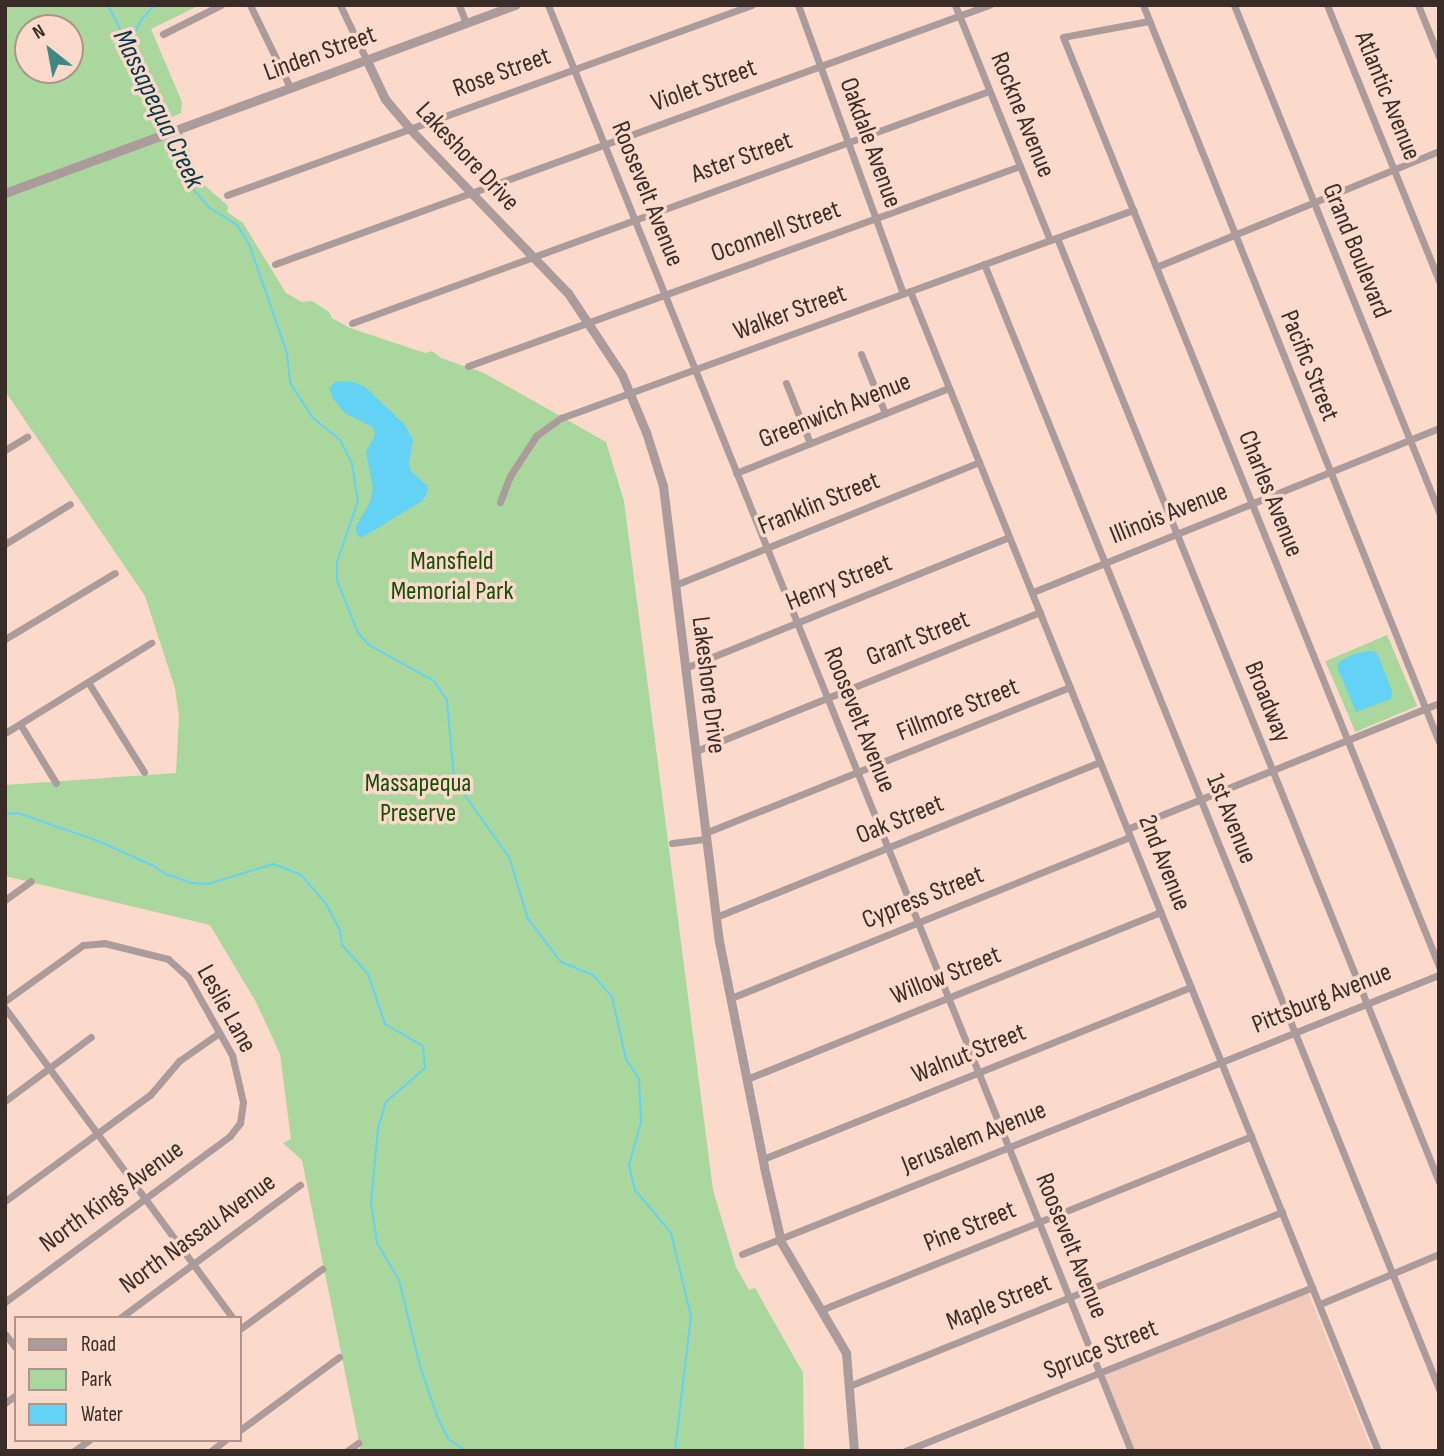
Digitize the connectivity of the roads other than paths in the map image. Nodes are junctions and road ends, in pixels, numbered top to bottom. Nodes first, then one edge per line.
1 (221, 5) edge
2 (250, 5) edge
3 (340, 5) edge
4 (459, 5) edge
5 (516, 5) edge
6 (548, 5) edge
7 (752, 5) edge
8 (798, 5) edge
9 (955, 5) edge
10 (989, 5) edge
11 (1143, 5) edge
12 (1234, 5) edge
13 (1327, 5) edge
14 (1418, 5) edge
15 (959, 16) junction
16 (1149, 21) junction
17 (466, 23) junction
18 (163, 34) dead end
19 (1439, 57) edge
20 (366, 59) junction
21 (820, 66) junction
22 (574, 70) junction
23 (290, 87) junction
24 (989, 91) junction
25 (410, 129) junction
26 (848, 142) junction
27 (604, 145) junction
28 (1439, 151) edge
29 (1020, 166) junction
30 (1394, 170) junction
31 (472, 193) junction
32 (5, 194) edge
33 (228, 195) dead end
34 (1314, 202) junction
35 (1133, 210) junction
36 (875, 218) junction
37 (634, 220) junction
38 (1234, 235) junction
39 (1053, 239) junction
40 (533, 257) junction
41 (275, 264) dead end
42 (984, 264) junction
43 (1156, 267) junction
44 (1439, 281) edge
45 (906, 293) junction
46 (664, 295) junction
47 (352, 323) dead end
48 (587, 323) junction
49 (861, 354) dead end
50 (468, 366) dead end
51 (695, 370) junction
52 (786, 383) dead end
53 (949, 388) junction
54 (629, 393) junction
55 (885, 413) junction
56 (1439, 428) edge
57 (27, 437) dead end
58 (1410, 440) junction
59 (810, 443) junction
60 (5, 450) edge
61 (979, 463) junction
62 (1329, 472) junction
63 (737, 473) junction
64 (500, 502) dead end
65 (70, 504) dead end
66 (1252, 504) junction
67 (1439, 512) edge
68 (1177, 534) junction
69 (1009, 537) junction
70 (5, 544) edge
71 (767, 548) junction
72 (1105, 563) junction
73 (115, 573) dead end
74 (675, 585) junction
75 (1033, 592) junction
76 (1040, 612) junction
77 (797, 623) junction
78 (5, 639) edge
79 (151, 643) dead end
80 (685, 668) junction
81 (88, 682) junction
82 (1070, 687) junction
83 (827, 698) junction
84 (1439, 703) edge
85 (1425, 709) junction
86 (20, 724) junction
87 (5, 733) edge
88 (1347, 740) junction
89 (1439, 742) edge
90 (696, 751) junction
91 (1100, 762) junction
92 (1272, 771) junction
93 (144, 772) dead end
94 (857, 773) junction
95 (56, 783) dead end
96 (1200, 800) junction
97 (1129, 833) junction
98 (706, 836) junction
99 (672, 843) dead end
100 (888, 848) junction
101 (31, 881) dead end
102 (5, 900) edge
103 (1161, 912) junction
104 (716, 917) junction
105 (918, 923) junction
106 (1439, 966) edge
107 (1439, 975) edge
108 (1191, 987) junction
109 (731, 998) junction
110 (948, 998) junction
111 (5, 1001) edge
112 (1367, 1004) junction
113 (5, 1008) edge
114 (219, 1033) junction
115 (1295, 1033) junction
116 (92, 1037) dead end
117 (1221, 1062) junction
118 (49, 1068) junction
119 (978, 1073) junction
120 (747, 1079) junction
121 (5, 1101) edge
122 (240, 1123) joint
123 (97, 1133) junction
124 (1251, 1136) junction
125 (1008, 1147) junction
126 (763, 1159) junction
127 (1439, 1182) edge
128 (300, 1185) dead end
129 (145, 1199) junction
130 (5, 1201) edge
131 (1282, 1212) junction
132 (1039, 1223) junction
133 (780, 1239) junction
134 (742, 1254) dead end
135 (1439, 1254) edge
136 (193, 1264) junction
137 (322, 1269) dead end
138 (1392, 1273) junction
139 (1312, 1287) junction
140 (1069, 1297) junction
141 (5, 1302) edge
142 (1320, 1304) junction
143 (821, 1310) junction
144 (123, 1316) edge
145 (232, 1316) edge
146 (242, 1328) edge
147 (339, 1357) dead end
148 (1099, 1373) junction
149 (849, 1386) junction
150 (1439, 1389) edge
151 (242, 1429) edge
152 (358, 1443) dead end
153 (1128, 1450) edge
154 (347, 1451) edge
155 (854, 1451) edge
156 (905, 1451) edge
157 (1378, 1451) edge

1 - 18 street
2 - 23 street
3 - 20 street, Lakeshore Drive
4 - 17 street
5 - 17 street, Linden Street
6 - 22 street, Roosevelt Avenue
7 - 22 street, Rose Street
8 - 21 street, Oakdale Avenue
9 - 15 street, Rockne Avenue
10 - 15 street, Violet Street
11 - 16 street, Pacific Street
12 - 34 street, Grand Boulevard
13 - 30 street, Atlantic Avenue
14 - 19 street
15 - 21 street, Violet Street
15 - 24 street, Rockne Avenue
16 - 35 street, Charles Avenue
16 - 38 street, Pacific Street
17 - 20 street, Linden Street
20 - 23 street, Linden Street
20 - 25 street, Lakeshore Drive
21 - 26 street, Oakdale Avenue
21 - 27 street, Violet Street
22 - 25 street, Rose Street
22 - 27 street, Roosevelt Avenue
23 - 32 street, Linden Street
24 - 26 street, Aster Street
24 - 29 street, Rockne Avenue
25 - 31 street, Lakeshore Drive
25 - 33 street, Rose Street
26 - 36 street, Oakdale Avenue
26 - 37 street, Aster Street
27 - 31 street, Violet Street
27 - 37 street, Roosevelt Avenue
28 - 30 street
29 - 36 street, Oconnell Street
29 - 39 street, Rockne Avenue
30 - 34 street
30 - 44 street, Atlantic Avenue
31 - 40 street, Lakeshore Drive
31 - 41 street, Violet Street
34 - 38 street
34 - 58 street, Grand Boulevard
35 - 39 street, Walker Street
35 - 43 street, Charles Avenue
36 - 45 street, Oakdale Avenue
36 - 46 street, Oconnell Street
37 - 40 street, Aster Street
37 - 46 street, Roosevelt Avenue
38 - 43 street
38 - 62 street, Pacific Street
39 - 42 street, Walker Street
39 - 68 street, Broadway
40 - 47 street, Aster Street
40 - 48 street, Lakeshore Drive
42 - 45 street, Walker Street
42 - 72 street, 1st Avenue
43 - 66 street, Charles Avenue
45 - 51 street, Walker Street
45 - 53 street, 2nd Avenue
46 - 48 street, Oconnell Street
46 - 51 street, Roosevelt Avenue
48 - 50 street, Oconnell Street
48 - 54 street, Lakeshore Drive
49 - 55 street
51 - 54 street, Walker Street
51 - 63 street, Roosevelt Avenue
52 - 59 street
53 - 55 street, Greenwich Avenue
53 - 61 street, 2nd Avenue
54 - 64 street, Walker Street
54 - 74 street, Lakeshore Drive
55 - 59 street, Greenwich Avenue
56 - 58 street, Illinois Avenue
57 - 60 street
58 - 62 street, Illinois Avenue
58 - 67 street, Grand Boulevard
59 - 63 street, Greenwich Avenue
61 - 69 street, 2nd Avenue
61 - 71 street, Franklin Street
62 - 66 street, Illinois Avenue
62 - 85 street, Pacific Street
63 - 71 street, Roosevelt Avenue
65 - 70 street
66 - 68 street, Illinois Avenue
66 - 88 street, Charles Avenue
68 - 72 street, Illinois Avenue
68 - 92 street, Broadway
69 - 75 street, 2nd Avenue
69 - 77 street, Henry Street
71 - 74 street, Franklin Street
71 - 77 street, Roosevelt Avenue
72 - 75 street, Illinois Avenue
72 - 96 street, 1st Avenue
73 - 78 street
74 - 80 street, Lakeshore Drive
75 - 76 street, 2nd Avenue
76 - 82 street, 2nd Avenue
76 - 83 street, Grant Street
77 - 80 street, Henry Street
77 - 83 street, Roosevelt Avenue
79 - 81 street
80 - 90 street, Lakeshore Drive
81 - 86 street
81 - 93 street
82 - 91 street, 2nd Avenue
82 - 94 street, Fillmore Street
83 - 90 street, Grant Street
83 - 94 street, Roosevelt Avenue
84 - 85 street, Cypress Street
85 - 88 street, Cypress Street
85 - 89 street, Pacific Street
86 - 87 street
86 - 95 street
88 - 92 street, Cypress Street
88 - 106 street, Charles Avenue
90 - 98 street, Lakeshore Drive
91 - 97 street, 2nd Avenue
91 - 100 street, Oak Street
92 - 96 street, Cypress Street
92 - 112 street, Broadway
94 - 98 street, Fillmore Street
94 - 100 street, Roosevelt Avenue
96 - 97 street, Cypress Street
96 - 115 street, 1st Avenue
97 - 103 street, 2nd Avenue
97 - 105 street, Cypress Street
98 - 99 street, Fillmore Street
98 - 104 street, Lakeshore Drive
100 - 104 street, Oak Street
100 - 105 street, Roosevelt Avenue
101 - 102 street
103 - 108 street, 2nd Avenue
103 - 110 street, Willow Street
104 - 109 street, Lakeshore Drive
105 - 109 street, Cypress Street
105 - 110 street, Roosevelt Avenue
107 - 112 street, Pittsburg Avenue
108 - 117 street, 2nd Avenue
108 - 119 street, Walnut Street
109 - 120 street, Lakeshore Drive
110 - 119 street, Roosevelt Avenue
110 - 120 street, Willow Street
111 - 114 street, Leslie Lane
112 - 115 street, Pittsburg Avenue
112 - 127 street, Broadway
113 - 118 street
114 - 122 street, Leslie Lane
114 - 123 street
115 - 117 street, Pittsburg Avenue
115 - 138 street, 1st Avenue
116 - 118 street
117 - 124 street, 2nd Avenue
117 - 125 street, Jerusalem Avenue
118 - 121 street
118 - 123 street
119 - 125 street, Roosevelt Avenue
119 - 126 street, Walnut Street
120 - 126 street, Lakeshore Drive
122 - 129 street, North Kings Avenue
123 - 129 street
123 - 130 street
124 - 131 street, 2nd Avenue
124 - 132 street, Pine Street
125 - 132 street, Roosevelt Avenue
125 - 133 street, Jerusalem Avenue
126 - 133 street, Lakeshore Drive
128 - 136 street, North Nassau Avenue
129 - 136 street
129 - 141 street, North Kings Avenue
131 - 139 street, 2nd Avenue
131 - 140 street, Maple Street
132 - 140 street, Roosevelt Avenue
132 - 143 street, Pine Street
133 - 134 street, Jerusalem Avenue
133 - 143 street, Lakeshore Drive
135 - 138 street
136 - 144 street, North Nassau Avenue
136 - 145 street
137 - 146 street
138 - 142 street
138 - 150 street, 1st Avenue
139 - 142 street, 2nd Avenue
139 - 148 street, Spruce Street
140 - 148 street, Roosevelt Avenue
140 - 149 street, Maple Street
142 - 157 street, 2nd Avenue
143 - 149 street, Lakeshore Drive
147 - 151 street
148 - 153 street, Roosevelt Avenue
148 - 156 street, Spruce Street
149 - 155 street, Lakeshore Drive
152 - 154 street

